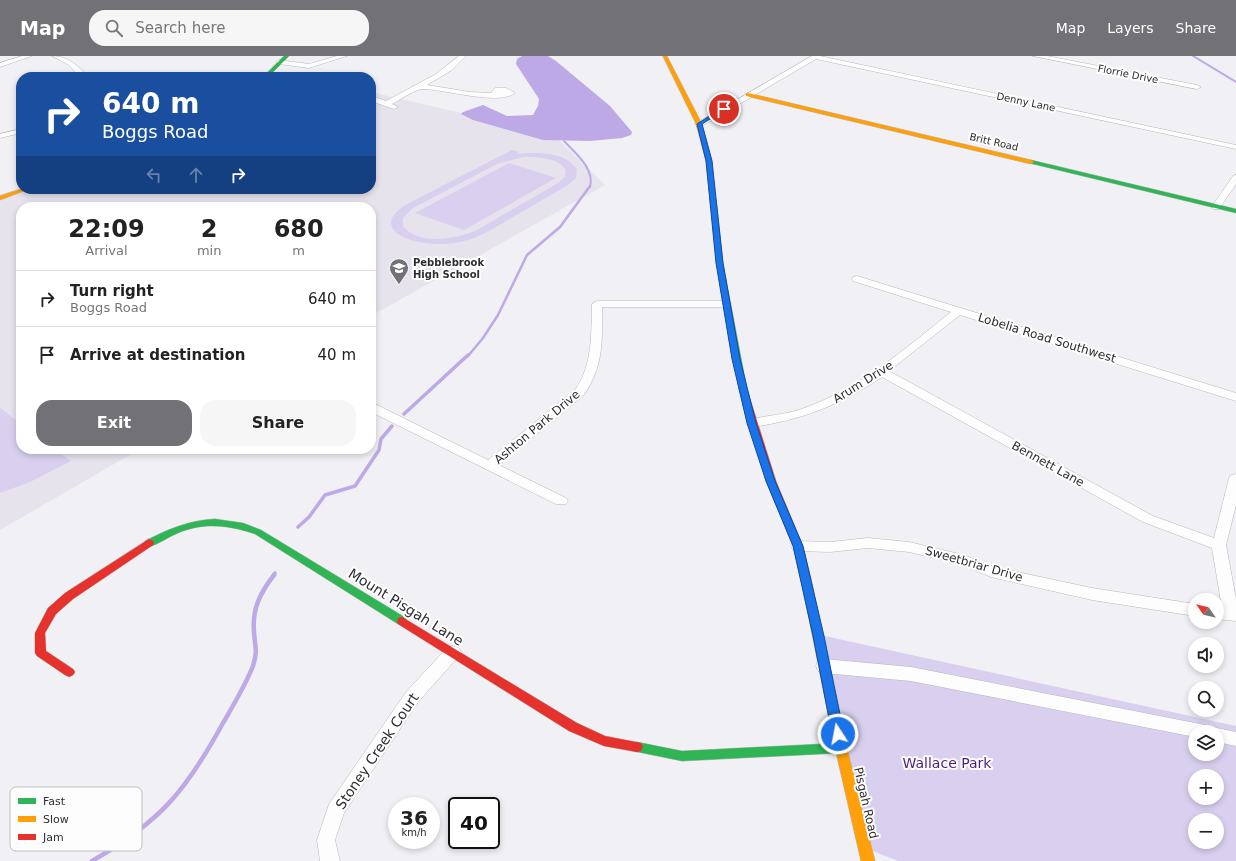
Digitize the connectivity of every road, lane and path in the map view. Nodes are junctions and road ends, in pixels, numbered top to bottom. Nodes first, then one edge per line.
1 (29, 56) edge
2 (55, 56) edge
3 (344, 56) edge
4 (463, 56) edge
5 (665, 56) edge
6 (816, 56) edge
7 (1036, 56) edge
8 (1050, 57) edge
9 (283, 59) edge
10 (0, 65) edge
11 (79, 72) edge
12 (271, 72) edge
13 (420, 86) junction
14 (1197, 87) dead end
15 (493, 95) dead end
16 (748, 95) junction
17 (376, 100) edge
18 (386, 104) junction
19 (396, 108) dead end
20 (700, 124) junction
21 (16, 132) edge
22 (0, 136) edge
23 (1236, 147) edge
24 (1236, 178) edge
25 (16, 192) edge
26 (0, 198) edge
27 (1216, 207) junction
28 (1236, 211) edge
29 (857, 279) dead end
30 (727, 304) junction
31 (959, 310) junction
32 (882, 372) junction
33 (1236, 397) edge
34 (376, 409) edge
35 (752, 423) junction
36 (490, 466) junction
37 (1236, 478) edge
38 (561, 501) dead end
39 (1219, 545) junction
40 (798, 546) junction
41 (1188, 609) edge
42 (1228, 614) edge
43 (453, 652) junction
44 (824, 666) junction
45 (69, 672) dead end
46 (1188, 729) edge
47 (1224, 736) edge
48 (1236, 739) edge
49 (841, 748) junction
50 (330, 861) edge
51 (868, 861) edge

1 - 10 street
2 - 11 street
3 - 9 street
4 - 13 street
5 - 20 street, Pisgah Road
6 - 16 street
6 - 23 street, Denny Lane
7 - 8 street, Florrie Drive
8 - 14 street, Florrie Drive
9 - 12 street
13 - 15 street
13 - 18 street
16 - 20 street
16 - 27 street, Britt Road
17 - 18 street
18 - 19 street
20 - 30 street, Pisgah Road
21 - 22 street
24 - 27 street
25 - 26 street
27 - 28 street, Britt Road
29 - 31 street, Lobelia Road Southwest
30 - 35 street, Pisgah Road
30 - 36 street, Ashton Park Drive
31 - 32 street, Arum Drive
31 - 33 street, Lobelia Road Southwest
32 - 35 street, Arum Drive
32 - 39 street, Bennett Lane
34 - 36 street
35 - 40 street, Pisgah Road
36 - 38 street
37 - 39 street
39 - 42 street
40 - 41 street, Sweetbriar Drive
40 - 44 street, Pisgah Road
43 - 45 street, Mount Pisgah Lane
43 - 49 street, Mount Pisgah Lane
43 - 50 street, Stoney Creek Court
44 - 46 street
44 - 49 street, Pisgah Road
47 - 48 street
49 - 51 street, Pisgah Road

